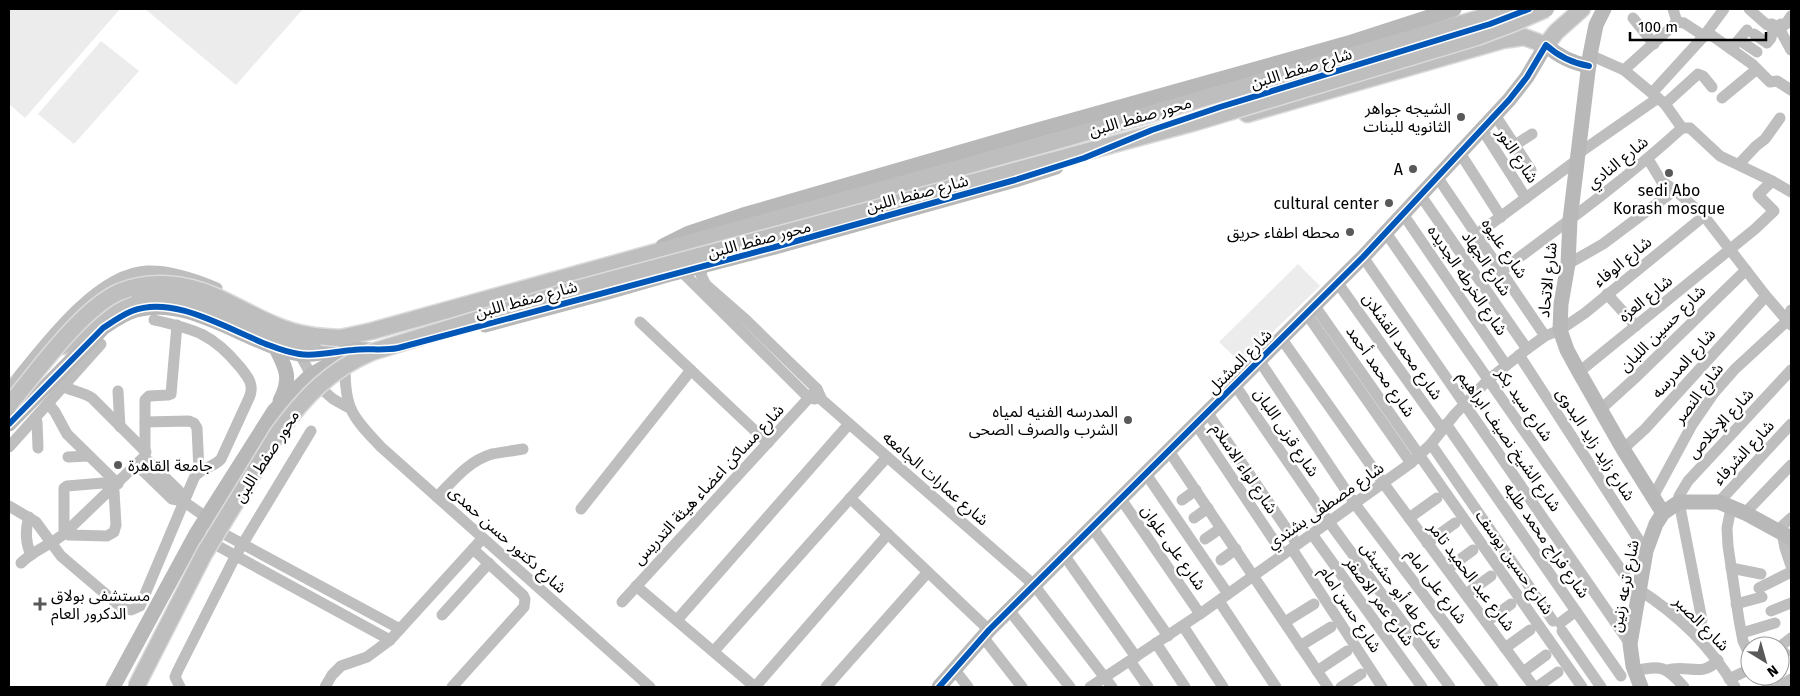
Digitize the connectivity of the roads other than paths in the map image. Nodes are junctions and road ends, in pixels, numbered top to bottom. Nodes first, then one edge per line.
1 (1454, 9) edge
2 (1505, 9) edge
3 (1528, 9) edge
4 (1546, 9) edge
5 (1582, 9) edge
6 (1604, 9) edge
7 (1673, 9) edge
8 (1750, 9) edge
9 (1718, 11) edge
10 (1791, 16) edge
11 (1633, 18) dead end
12 (1677, 22) junction
13 (1778, 29) junction
14 (1705, 34) junction
15 (1739, 40) junction
16 (1654, 44) junction
17 (1546, 45) junction
18 (1731, 49) junction
19 (1791, 50) edge
20 (1757, 52) dead end
21 (1590, 60) junction
22 (1757, 68) junction
23 (1624, 70) junction
24 (1712, 87) dead end
25 (1791, 90) edge
26 (1658, 98) junction
27 (1722, 98) dead end
28 (1495, 115) junction
29 (1780, 118) dead end
30 (1196, 122) junction
31 (1682, 128) junction
32 (1482, 129) junction
33 (1532, 134) dead end
34 (1515, 145) junction
35 (1460, 153) junction
36 (1578, 157) junction
37 (1648, 159) junction
38 (1739, 164) junction
39 (1532, 170) dead end
40 (1438, 178) junction
41 (1772, 181) junction
42 (1675, 190) junction
43 (1791, 192) edge
44 (1421, 196) junction
45 (1526, 198) junction
46 (1403, 214) junction
47 (1704, 216) junction
48 (1501, 217) junction
49 (1570, 220) junction
50 (1386, 233) junction
51 (1476, 235) junction
52 (1731, 249) junction
53 (654, 252) junction
54 (1362, 257) junction
55 (1568, 264) junction
56 (703, 266) junction
57 (1746, 270) junction
58 (681, 271) junction
59 (1501, 271) junction
60 (1337, 282) junction
61 (1607, 294) junction
62 (1766, 296) junction
63 (136, 305) junction
64 (1310, 309) junction
65 (260, 318) junction
66 (1790, 319) edge
67 (154, 320) dead end
68 (640, 322) dead end
69 (177, 325) junction
70 (1636, 326) junction
71 (1560, 330) junction
72 (1545, 336) junction
73 (340, 338) junction
74 (1281, 338) junction
75 (101, 344) dead end
76 (275, 347) junction
77 (1523, 352) junction
78 (301, 354) junction
79 (351, 354) junction
80 (1259, 360) junction
81 (1506, 365) junction
82 (691, 370) junction
83 (1791, 370) edge
84 (1579, 372) junction
85 (311, 375) junction
86 (1488, 380) junction
87 (1235, 385) junction
88 (62, 386) junction
89 (9, 389) edge
90 (118, 391) dead end
91 (813, 394) junction
92 (48, 403) junction
93 (1464, 404) junction
94 (9, 406) edge
95 (351, 409) junction
96 (1601, 409) junction
97 (274, 411) junction
98 (1208, 412) junction
99 (35, 418) junction
100 (145, 422) junction
101 (9, 424) edge
102 (849, 424) junction
103 (1196, 424) junction
104 (1791, 424) edge
105 (120, 427) junction
106 (1444, 427) junction
107 (311, 431) dead end
108 (768, 443) junction
109 (1431, 444) junction
110 (9, 447) edge
111 (38, 448) dead end
112 (523, 449) dead end
113 (1623, 449) junction
114 (1169, 451) junction
115 (89, 456) junction
116 (68, 457) dead end
117 (887, 457) junction
118 (142, 458) junction
119 (1416, 459) junction
120 (1791, 465) edge
121 (199, 472) junction
122 (1146, 474) junction
123 (1384, 484) junction
124 (115, 486) junction
125 (1196, 490) junction
126 (436, 497) junction
127 (1653, 497) junction
128 (850, 498) junction
129 (1437, 498) dead end
130 (1121, 499) junction
131 (1182, 500) dead end
132 (183, 501) junction
133 (1679, 502) junction
134 (1355, 504) junction
135 (9, 506) edge
136 (1208, 508) junction
137 (1731, 508) junction
138 (581, 509) dead end
139 (1664, 513) junction
140 (28, 517) junction
141 (1194, 518) dead end
142 (1409, 518) junction
143 (1791, 518) edge
144 (1329, 522) junction
145 (1455, 523) dead end
146 (201, 524) junction
147 (1092, 527) junction
148 (1221, 528) junction
149 (65, 533) junction
150 (888, 534) junction
151 (1312, 534) junction
152 (1784, 534) edge
153 (482, 538) junction
154 (1205, 539) dead end
155 (51, 543) junction
156 (1427, 543) junction
157 (242, 544) junction
158 (473, 549) junction
159 (1236, 549) junction
160 (1291, 549) junction
161 (1473, 550) dead end
162 (1646, 551) junction
163 (30, 555) junction
164 (236, 555) junction
165 (1064, 555) junction
166 (1222, 560) dead end
167 (22, 563) dead end
168 (489, 563) junction
169 (1791, 566) edge
170 (1731, 568) junction
171 (1447, 569) junction
172 (928, 572) junction
173 (1791, 572) edge
174 (1761, 574) dead end
175 (1254, 575) junction
176 (1491, 576) dead end
177 (1032, 582) junction
178 (636, 586) junction
179 (1638, 592) junction
180 (1466, 594) junction
181 (1223, 597) junction
182 (622, 602) dead end
183 (1791, 603) edge
184 (1314, 604) dead end
185 (1511, 604) dead end
186 (1736, 604) junction
187 (1009, 610) junction
188 (1576, 611) junction
189 (1771, 611) dead end
190 (1200, 614) junction
191 (442, 615) dead end
192 (677, 620) junction
193 (1702, 620) dead end
194 (1285, 622) junction
195 (1486, 622) junction
196 (1775, 623) dead end
197 (1559, 625) junction
198 (1183, 626) junction
199 (1331, 627) dead end
200 (400, 629) junction
201 (1530, 630) dead end
202 (1742, 633) junction
203 (986, 634) junction
204 (1168, 636) junction
205 (1743, 636) edge
206 (390, 640) junction
207 (1156, 643) junction
208 (1630, 644) junction
209 (1300, 646) junction
210 (1506, 648) junction
211 (714, 651) junction
212 (1347, 651) dead end
213 (1546, 655) dead end
214 (1133, 659) junction
215 (1718, 660) junction
216 (954, 669) junction
217 (1667, 670) junction
218 (1317, 671) junction
219 (1629, 671) junction
220 (1523, 672) junction
221 (1558, 672) dead end
222 (1361, 674) dead end
223 (1106, 677) junction
224 (1791, 679) edge
225 (1732, 683) edge
226 (113, 687) edge
227 (136, 687) edge
228 (180, 687) edge
229 (325, 687) edge
230 (452, 687) edge
231 (650, 687) edge
232 (755, 687) edge
233 (826, 687) edge
234 (940, 687) edge
235 (968, 687) edge
236 (1022, 687) edge
237 (1070, 687) edge
238 (1090, 687) edge
239 (1112, 687) edge
240 (1148, 687) edge
241 (1185, 687) edge
242 (1223, 687) edge
243 (1276, 687) edge
244 (1328, 687) edge
245 (1341, 687) edge
246 (1382, 687) edge
247 (1422, 687) edge
248 (1450, 687) edge
249 (1492, 687) edge
250 (1536, 687) edge
251 (1582, 687) edge
252 (1601, 687) edge
253 (1616, 687) edge
254 (1641, 687) edge
255 (1684, 687) edge
256 (1779, 687) edge

1 - 53 street
2 - 53 main road, محور صفط اللبن
3 - 56 street, شارع صفط اللبن
4 - 30 main road, محور صفط اللبن, bridge
5 - 17 main road
6 - 21 street, شارع الاتحاد
7 - 12 street
8 - 13 street
9 - 14 street
10 - 13 street
11 - 16 street
12 - 14 street
12 - 16 street
13 - 15 street
13 - 19 street
14 - 18 street
14 - 26 street
15 - 18 street
15 - 20 street
16 - 23 street
17 - 21 street
17 - 28 street, شارع المشتل
17 - 30 main road, bridge
18 - 22 street
21 - 23 street
21 - 36 street, شارع الاتحاد
22 - 25 street
22 - 27 street
23 - 26 street
24 - 26 street
26 - 31 street
26 - 36 street
28 - 32 street, شارع المشتل
28 - 34 street
29 - 38 street
30 - 227 main road, محور صفط اللبن, bridge
31 - 37 street, شارع النادي
31 - 38 street
32 - 35 street, شارع المشتل
32 - 45 street, شارع النور
33 - 34 street
34 - 39 street
35 - 40 street, شارع المشتل
35 - 48 street
36 - 45 street
36 - 49 street, شارع الاتحاد
37 - 42 street
37 - 49 street, شارع النادي
38 - 41 street
40 - 44 street, شارع المشتل
40 - 51 street, شارع عليوه
41 - 43 street
41 - 52 street, شارع العزه
42 - 47 street
42 - 55 street
44 - 46 street, شارع المشتل
44 - 77 street, شارع الجهاد
45 - 48 street
46 - 50 street, شارع المشتل
46 - 81 street, شارع الخرطه الجديده
47 - 52 street
47 - 61 street, شارع الوفاء
48 - 51 street
49 - 55 street, شارع الاتحاد
49 - 59 street, شارع النادي
50 - 54 street, شارع المشتل
50 - 86 street, شارع سيد بكر
51 - 59 street, شارع عليوه
52 - 57 street
52 - 70 street, شارع العزه
53 - 73 main road, محور صفط اللبن
54 - 60 street, شارع المشتل
54 - 93 street, شارع الشيخ نصيف ابراهيم
55 - 71 street, شارع الاتحاد
56 - 58 street, شارع صفط اللبن
56 - 91 street
57 - 62 street
57 - 96 street, شارع حسين اللبان
58 - 79 street, شارع صفط اللبن
58 - 91 street
59 - 72 street, شارع عليوه
60 - 64 street, شارع المشتل
60 - 106 street, شارع محمد القشلان
61 - 70 street
61 - 71 street, شارع الوفاء
62 - 66 street
62 - 113 street, شارع المدرسه
63 - 73 main road, bridge
63 - 76 street
63 - 89 main road
63 - 101 street
64 - 74 street, شارع المشتل
64 - 119 street, شارع حسين يوسف
65 - 76 street
65 - 78 street, شارع دكتور حسن حمدى
65 - 89 street, شارع دكتور حسن حمدى
66 - 127 street, شارع النصر
67 - 69 street
68 - 82 street
69 - 100 street
69 - 121 street
70 - 84 street, شارع العزه
71 - 72 street, شارع مصطفى بشندي
71 - 84 street, شارع الاتحاد
72 - 77 street, شارع مصطفى بشندي
73 - 94 main road, محور صفط اللبن, bridge
74 - 80 street, شارع المشتل
74 - 123 street, شارع عبد الحميد تامر
75 - 88 street
76 - 78 street
76 - 97 street
77 - 81 street, شارع مصطفى بشندي
77 - 162 street, شارع زايد زايد البدوى
78 - 79 street, شارع صفط اللبن
78 - 85 street, شارع دكتور حسن حمدى
79 - 85 street, شارع صفط اللبن
79 - 95 street, شارع دكتور حسن حمدى
80 - 87 street, شارع المشتل
80 - 134 street, شارع على امام
81 - 86 street, شارع مصطفى بشندي
82 - 108 street
82 - 138 street
83 - 133 street, شارع الإخلاص
84 - 96 street, شارع الاتحاد
85 - 95 street, شارع دكتور حسن حمدى
85 - 97 street, شارع صفط اللبن
86 - 93 street, شارع مصطفى بشندي
86 - 179 street, شارع سيد بكر
87 - 98 street, شارع المشتل
87 - 144 street, شارع قرنى اللبان
88 - 92 street
88 - 105 street
90 - 105 street
91 - 102 street, شارع عمارات الجامعه
91 - 108 street, شارع مساكن اعضاء هيئة التدريس
92 - 99 street
92 - 115 street
93 - 106 street, شارع مصطفى بشندي
93 - 208 street, شارع الشيخ نصيف ابراهيم
95 - 126 street, شارع دكتور حسن حمدى
96 - 113 street, شارع الاتحاد
97 - 146 street
98 - 103 street, شارع المشتل
98 - 160 street
99 - 110 street
99 - 111 street
100 - 118 street
100 - 121 street
102 - 117 street, شارع عمارات الجامعه
102 - 192 street
103 - 114 street, شارع المشتل
103 - 160 street, شارع لواء الاسلام
104 - 137 street, شارع الشرفاء
105 - 118 street
106 - 109 street, شارع مصطفى بشندي
106 - 188 street, شارع فراج محمد طلبه
107 - 157 street
108 - 178 street, شارع مساكن اعضاء هيئة التدريس
109 - 119 street, شارع مصطفى بشندي
109 - 197 street
112 - 126 street
113 - 127 street, شارع الاتحاد
114 - 122 street, شارع المشتل
114 - 125 street
115 - 116 street
115 - 124 street
117 - 128 street
117 - 177 street, شارع عمارات الجامعه
118 - 124 street
118 - 132 street
119 - 123 street, شارع مصطفى بشندي
119 - 251 street, شارع حسين يوسف
120 - 137 street
121 - 132 street
122 - 130 street, شارع المشتل
122 - 181 street
123 - 134 street, شارع مصطفى بشندي
123 - 142 street, شارع عبد الحميد تامر
124 - 149 street
124 - 149 street
124 - 149 street
125 - 131 street
125 - 136 street
126 - 153 street, شارع دكتور حسن حمدى
127 - 139 street, شارع الاتحاد
128 - 150 street
128 - 211 street
129 - 142 street
130 - 147 street, شارع المشتل
130 - 190 street, شارع على علوان
132 - 146 street
132 - 155 street
133 - 137 street
133 - 139 street, شارع ترعه زنين
133 - 193 street
134 - 144 street, شارع مصطفى بشندي
134 - 249 street, شارع على امام
135 - 140 street
136 - 141 street
136 - 148 street
137 - 152 street
137 - 170 street
139 - 162 street, شارع ترعه زنين
140 - 155 street
140 - 163 street
142 - 156 street, شارع عبد الحميد تامر
143 - 152 street
144 - 151 street, شارع مصطفى بشندي
144 - 248 street, شارع طه أبو حشيش
145 - 156 street
146 - 157 street
146 - 164 street
146 - 226 street
147 - 165 street, شارع المشتل
147 - 204 street
148 - 154 street
148 - 159 street
149 - 155 street
150 - 172 street
150 - 232 street
151 - 160 street, شارع مصطفى بشندي
151 - 247 street, شارع عمر الاصفر
152 - 169 street
153 - 158 street
153 - 231 street, شارع دكتور حسن حمدى
155 - 163 street
156 - 171 street, شارع عبد الحميد تامر
157 - 164 street
157 - 200 street
158 - 168 street
158 - 200 street
159 - 166 street
159 - 175 street
160 - 175 street, شارع مصطفى بشندي
160 - 246 street, شارع حسن امام
161 - 171 street
162 - 179 street, شارع ترعه زنين
163 - 167 street
164 - 206 street
164 - 228 street
165 - 177 street, شارع المشتل
165 - 214 street
168 - 191 street
168 - 230 street
170 - 174 street
170 - 186 street
171 - 180 street, شارع عبد الحميد تامر
172 - 203 street
172 - 233 street
173 - 186 street
175 - 181 street, شارع مصطفى بشندي
175 - 194 street
176 - 180 street
177 - 187 street, شارع المشتل
177 - 223 street, شارع عمارات الجامعه
178 - 182 street, شارع مساكن اعضاء هيئة التدريس
178 - 192 street
179 - 208 street, شارع ترعه زنين
179 - 215 street, شارع الصبر
180 - 195 street, شارع عبد الحميد تامر
181 - 190 street, شارع مصطفى بشندي
181 - 243 street
183 - 189 street
184 - 194 street
185 - 195 street
186 - 202 street
187 - 203 street, شارع المشتل
187 - 237 street
188 - 197 street
188 - 219 street, شارع فراج محمد طلبه
190 - 198 street, شارع مصطفى بشندي
192 - 211 street
194 - 209 street
195 - 210 street, شارع عبد الحميد تامر
196 - 202 street
197 - 252 street
198 - 204 street, شارع مصطفى بشندي
198 - 242 street
199 - 209 street
200 - 206 street
201 - 210 street
202 - 205 street
203 - 216 street, شارع المشتل
203 - 236 street
204 - 207 street, شارع مصطفى بشندي
206 - 229 street
207 - 214 street, شارع مصطفى بشندي
207 - 241 street
208 - 219 street, شارع ترعه زنين
209 - 218 street
210 - 220 street, شارع عبد الحميد تامر
211 - 232 street
212 - 218 street
213 - 220 street
214 - 223 street, شارع مصطفى بشندي
214 - 240 street
215 - 217 street
215 - 225 street, شارع الصبر
216 - 234 street, شارع المشتل
216 - 235 street
217 - 219 street
217 - 255 street
218 - 244 street
219 - 253 street
219 - 254 street, شارع ترعه زنين
220 - 250 street, شارع عبد الحميد تامر
221 - 250 street
222 - 245 street
223 - 238 street, شارع مصطفى بشندي
223 - 239 street, شارع عمارات الجامعه
224 - 256 street

